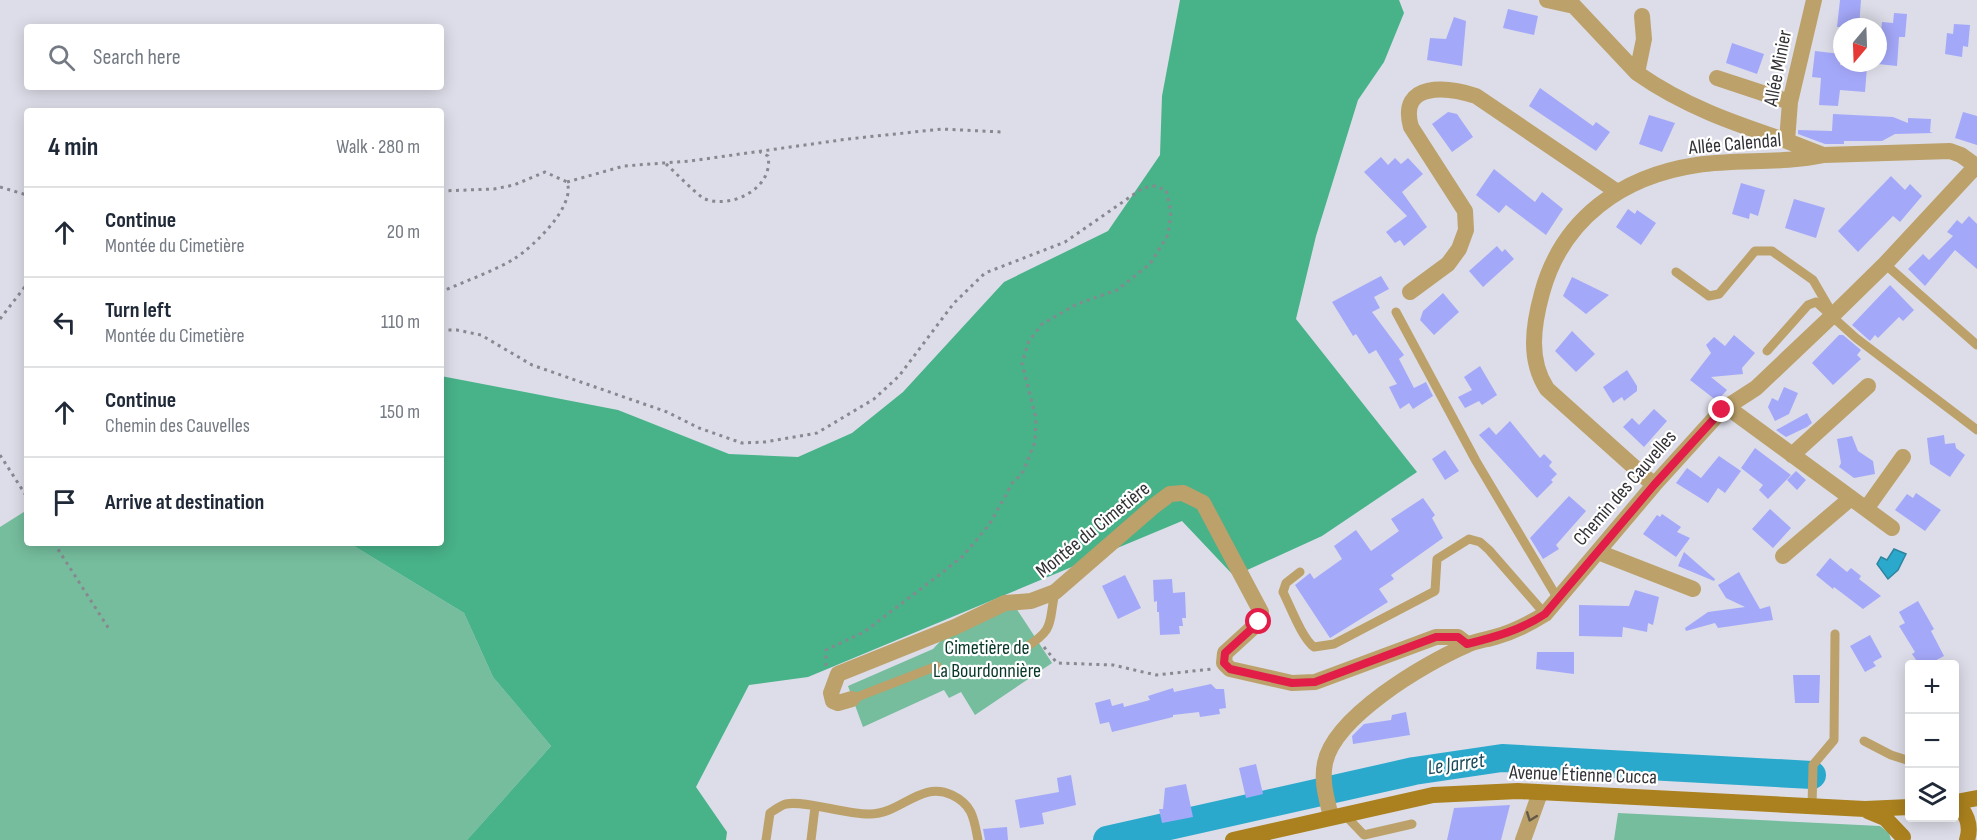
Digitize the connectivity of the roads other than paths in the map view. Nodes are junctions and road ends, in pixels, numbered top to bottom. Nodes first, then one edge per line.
1 (1547, 0) edge
2 (1814, 0) edge
3 (1642, 16) dead end
4 (1637, 73) junction
5 (1717, 78) dead end
6 (1790, 102) junction
7 (1787, 141) junction
8 (1824, 155) junction
9 (1977, 166) edge
10 (1616, 191) junction
11 (1885, 264) junction
12 (1676, 272) dead end
13 (1410, 292) dead end
14 (1396, 312) dead end
15 (1833, 315) junction
16 (1977, 345) edge
17 (1767, 351) dead end
18 (1868, 386) dead end
19 (1727, 407) junction
20 (1977, 430) edge
21 (1792, 455) junction
22 (1903, 457) dead end
23 (1654, 485) junction
24 (1851, 498) junction
25 (1866, 509) junction
26 (1892, 528) dead end
27 (1598, 552) junction
28 (1783, 556) dead end
29 (1300, 572) dead end
30 (1693, 590) dead end
31 (1055, 592) junction
32 (1558, 599) junction
33 (1545, 614) junction
34 (1835, 634) dead end
35 (1467, 644) junction
36 (1026, 648) dead end
37 (937, 666) dead end
38 (852, 699) joint
39 (1864, 741) dead end
40 (1905, 759) edge
41 (1540, 793) junction
42 (1977, 798) edge
43 (1959, 801) edge
44 (1959, 805) edge
45 (815, 807) junction
46 (1812, 807) junction
47 (1905, 808) edge
48 (1865, 809) junction
49 (1334, 812) junction
50 (1905, 819) edge
51 (1412, 824) dead end
52 (1972, 829) edge
53 (1904, 839) edge
54 (766, 840) edge
55 (812, 840) edge
56 (978, 840) edge
57 (1233, 840) edge
58 (1523, 840) edge

1 - 4 street
2 - 6 street, Allée Minier
3 - 4 street
4 - 7 street
5 - 6 street
6 - 7 street, Allée Minier
7 - 8 street
8 - 9 street, Allée Calendal
8 - 10 street, Allée Calendal
9 - 11 street, Chemin des Cauvelles
10 - 13 street
10 - 23 street, Allée Calendal
11 - 15 street, Chemin des Cauvelles
11 - 16 lane
12 - 15 lane
14 - 32 lane
15 - 17 lane
15 - 19 street, Chemin des Cauvelles
15 - 20 lane
18 - 21 street
19 - 21 street
19 - 23 street, Chemin des Cauvelles
21 - 24 street
22 - 25 street
23 - 27 street, Chemin des Cauvelles
24 - 25 street
24 - 28 street
25 - 26 street
27 - 30 street
27 - 32 street, Chemin des Cauvelles
29 - 33 lane
31 - 35 street, Montée du Cimetière
31 - 36 lane
31 - 38 street, Montée du Cimetière
32 - 33 street, Chemin des Cauvelles
33 - 35 street, Chemin des Cauvelles
34 - 46 lane
35 - 49 street, Chemin des Cauvelles
37 - 38 lane
39 - 40 lane
41 - 46 main road, Avenue Étienne Cucca
41 - 49 main road, Avenue Étienne Cucca
41 -> 58 street
42 - 43 main road
44 - 52 main road
45 - 54 lane
45 - 55 lane
45 - 56 lane
46 - 48 main road, Avenue Étienne Cucca
47 - 48 main road, Avenue Étienne Cucca
48 - 53 main road
49 - 51 lane
49 - 57 main road, Avenue Étienne Cucca
50 - 53 main road

